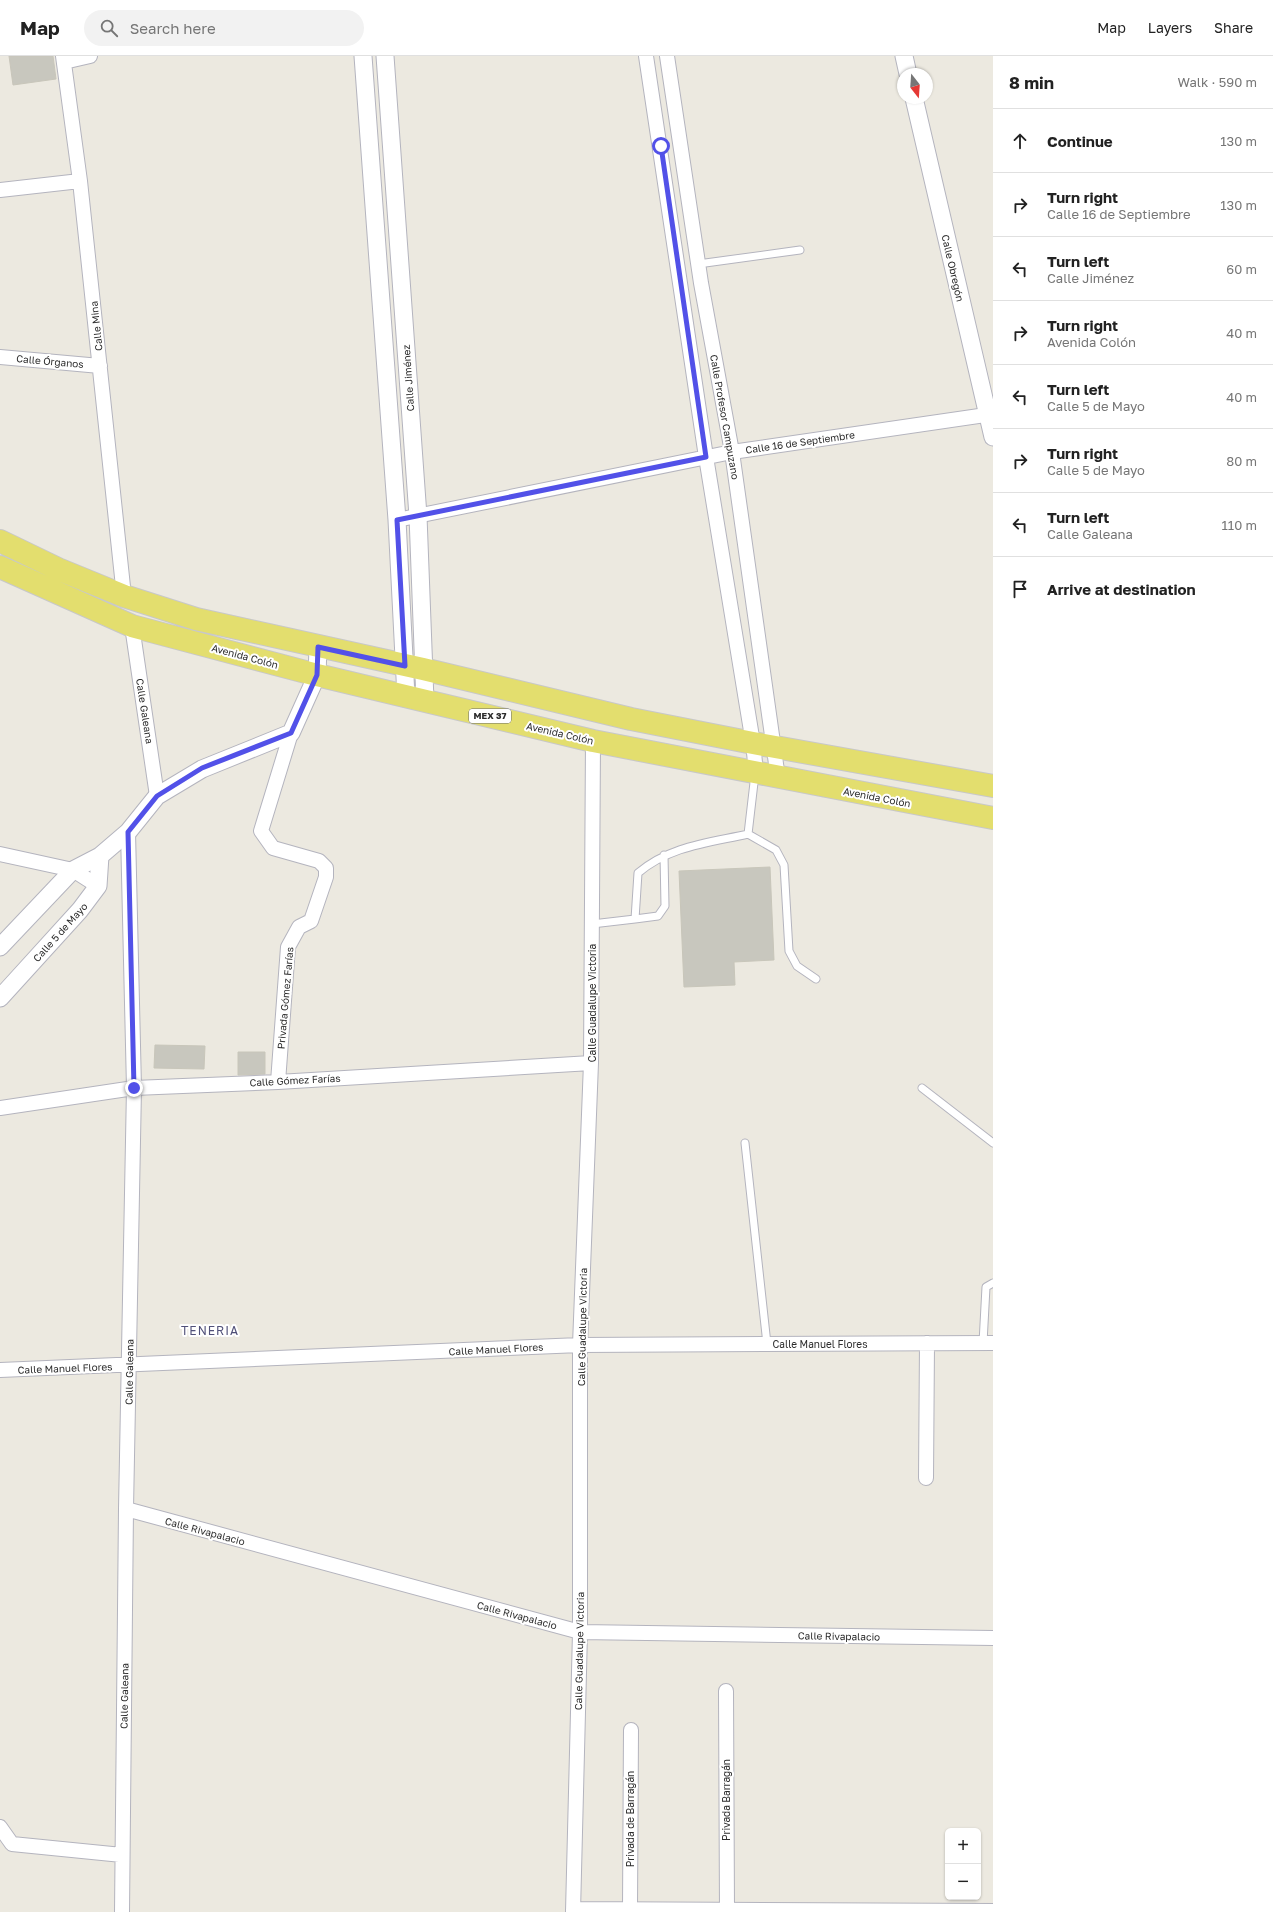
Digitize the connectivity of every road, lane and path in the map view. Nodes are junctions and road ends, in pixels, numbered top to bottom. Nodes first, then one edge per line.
1 (90, 56) edge
2 (363, 56) edge
3 (385, 56) edge
4 (646, 56) edge
5 (667, 56) edge
6 (904, 56) edge
7 (64, 59) edge
8 (907, 68) edge
9 (915, 104) edge
10 (674, 108) junction
11 (655, 110) junction
12 (680, 143) junction
13 (391, 146) junction
14 (661, 146) junction
15 (370, 148) junction
16 (80, 181) junction
17 (0, 190) edge
18 (800, 250) dead end
19 (399, 252) junction
20 (378, 255) junction
21 (698, 264) junction
22 (701, 283) junction
23 (682, 286) junction
24 (0, 357) edge
25 (100, 366) junction
26 (991, 415) edge
27 (412, 428) junction
28 (391, 430) junction
29 (993, 437) edge
30 (732, 452) junction
31 (706, 457) junction
32 (418, 516) junction
33 (397, 520) junction
34 (0, 542) edge
35 (0, 567) edge
36 (124, 596) junction
37 (132, 626) junction
38 (318, 647) junction
39 (414, 668) junction
40 (317, 675) junction
41 (415, 699) junction
42 (291, 733) junction
43 (593, 741) junction
44 (753, 744) junction
45 (774, 746) junction
46 (756, 772) junction
47 (778, 778) junction
48 (993, 786) edge
49 (157, 796) junction
50 (993, 818) edge
51 (128, 832) junction
52 (748, 834) junction
53 (0, 854) edge
54 (100, 856) junction
55 (664, 856) junction
56 (73, 870) junction
57 (98, 886) junction
58 (635, 919) junction
59 (592, 924) junction
60 (0, 946) edge
61 (816, 979) dead end
62 (0, 998) edge
63 (591, 1063) junction
64 (278, 1082) junction
65 (134, 1088) junction
66 (922, 1088) dead end
67 (0, 1108) edge
68 (745, 1143) dead end
69 (993, 1143) edge
70 (993, 1283) edge
71 (927, 1343) junction
72 (988, 1343) edge
73 (767, 1344) junction
74 (580, 1345) junction
75 (129, 1366) junction
76 (0, 1370) edge
77 (926, 1478) dead end
78 (126, 1509) junction
79 (580, 1632) junction
80 (993, 1638) edge
81 (726, 1690) dead end
82 (631, 1730) dead end
83 (0, 1827) edge
84 (122, 1855) junction
85 (630, 1909) junction
86 (573, 1910) edge
87 (727, 1910) junction
88 (993, 1911) edge
89 (122, 1912) edge

1 - 7 street
2 - 15 street, Calle Jiménez
3 - 13 street, Calle Jiménez
4 - 11 street
5 - 10 street, Calle Profesor Campuzano
6 - 8 street
7 - 16 street, Calle Mina
9 - 26 street, Calle Obregón
10 - 11 street
10 - 12 street, Calle Profesor Campuzano
11 - 14 street
12 - 14 street
12 - 21 street, Calle Profesor Campuzano
13 - 15 street
13 - 19 street, Calle Jiménez
14 - 23 street
15 - 20 street, Calle Jiménez
16 - 17 street
16 - 25 street, Calle Mina
18 - 21 lane
19 - 20 street
19 - 27 street, Calle Jiménez
20 - 28 street, Calle Jiménez
21 - 22 street, Calle Profesor Campuzano
22 - 23 street
22 - 30 street, Calle Profesor Campuzano
23 - 31 street
24 - 25 street, Calle Órganos
25 - 36 street, Calle Mina
26 - 29 street, Calle Obregón
26 - 30 street, Calle 16 de Septiembre
27 - 28 street
27 - 32 street, Calle Jiménez
28 - 33 street, Calle Jiménez
30 - 31 street, Calle 16 de Septiembre
30 - 45 street, Calle Profesor Campuzano
31 - 32 street, Calle 16 de Septiembre
31 - 44 street
32 - 33 street, Calle 16 de Septiembre
32 - 39 street, Calle Jiménez
33 - 39 street, Calle Jiménez
34 - 36 main road
35 - 37 main road, Avenida Colón / MEX 37
36 - 38 main road
37 - 40 main road, Avenida Colón / MEX 37
37 - 49 street, Calle Galeana
38 - 39 main road
38 - 40 street
39 - 41 street, Calle Jiménez
39 - 44 main road
40 - 41 main road, Avenida Colón / MEX 37
40 - 42 street
41 - 43 main road, Avenida Colón / MEX 37
42 - 49 street
42 - 64 street, Privada Gómez Farías
43 - 46 main road, Avenida Colón / MEX 37
43 - 59 street, Calle Guadalupe Victoria
44 - 45 main road
44 - 46 street
45 - 47 street, Calle Profesor Campuzano
45 - 48 main road
46 - 47 main road, Avenida Colón / MEX 37
46 - 52 lane
47 - 50 main road, Avenida Colón / MEX 37
49 - 51 street
51 - 54 street
51 - 65 street, Calle Galeana
52 - 55 lane
52 - 61 lane
53 - 56 street
54 - 56 street
54 - 57 street
55 - 58 lane
55 - 58 lane
56 - 57 street
56 - 60 street
57 - 62 street, Calle 5 de Mayo
58 - 59 lane
59 - 63 street, Calle Guadalupe Victoria
63 - 64 street, Calle Gómez Farías
63 - 74 street, Calle Guadalupe Victoria
64 - 65 street, Calle Gómez Farías
65 - 67 street, Calle Gómez Farías
65 - 75 street, Calle Galeana
66 - 69 lane
68 - 73 lane
70 - 72 lane
71 - 72 street, Calle Manuel Flores
71 - 73 street, Calle Manuel Flores
71 - 77 street
73 - 74 street, Calle Manuel Flores
74 - 75 street, Calle Manuel Flores
74 - 79 street, Calle Guadalupe Victoria
75 - 76 street, Calle Manuel Flores
75 - 78 street, Calle Galeana
78 - 79 street, Calle Rivapalacio
78 - 84 street, Calle Galeana
79 - 80 street, Calle Rivapalacio
79 - 86 street, Calle Guadalupe Victoria
81 - 87 street, Privada Barragán
82 - 85 street, Privada de Barragán
83 - 84 street
84 - 89 street, Calle Galeana
85 - 86 street
85 - 87 street
87 - 88 street

